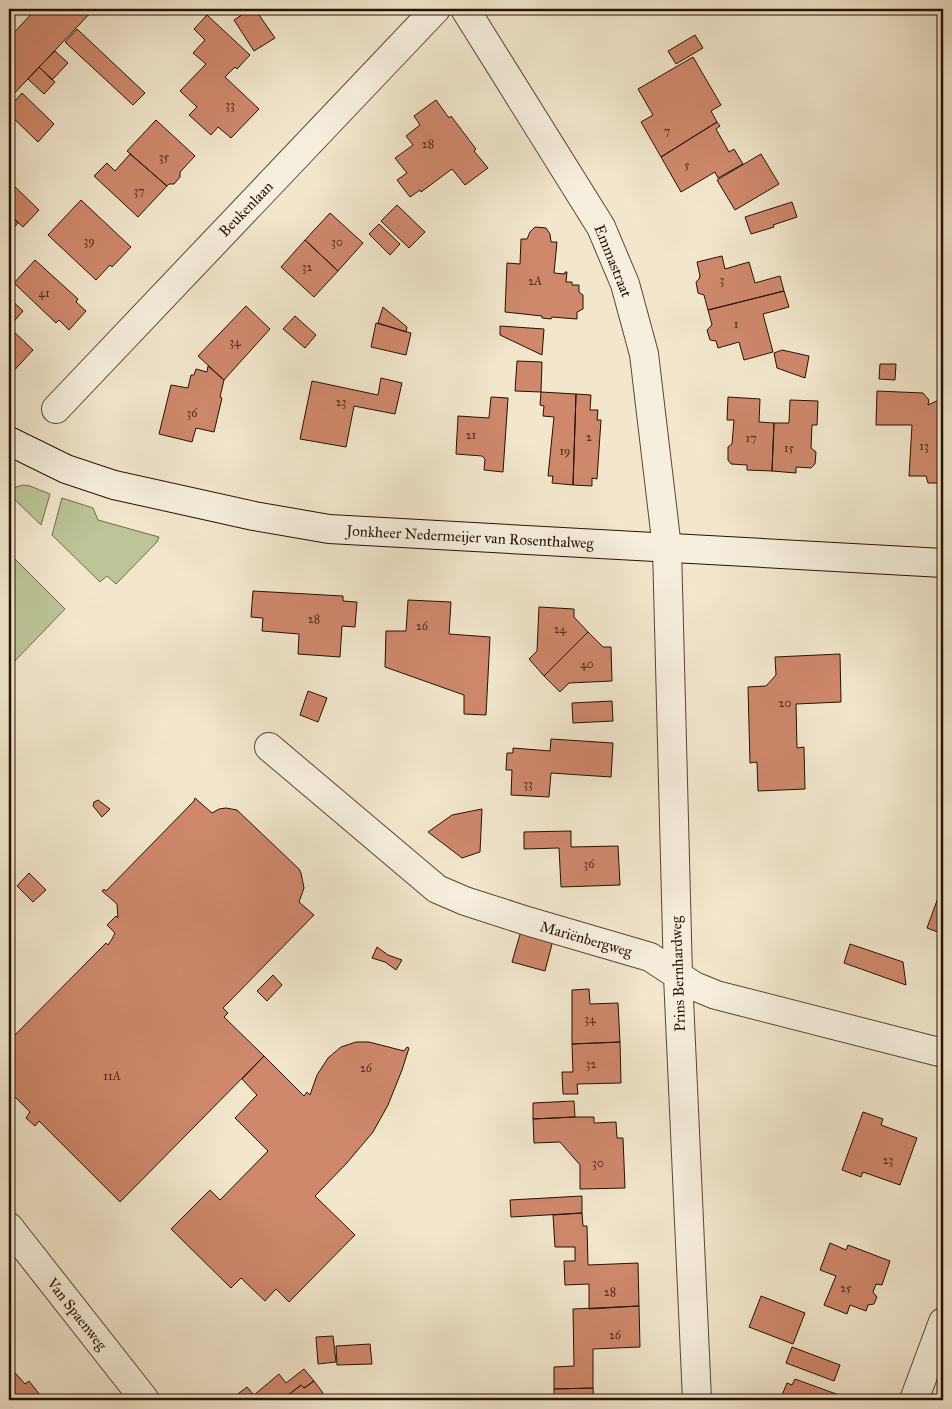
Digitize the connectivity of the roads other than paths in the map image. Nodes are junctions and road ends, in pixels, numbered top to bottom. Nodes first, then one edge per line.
1 (436, 9) edge
2 (464, 9) edge
3 (56, 409) dead end
4 (13, 449) edge
5 (667, 548) junction
6 (943, 563) edge
7 (269, 747) dead end
8 (678, 976) junction
9 (943, 1053) edge
10 (9, 1227) edge
11 (943, 1322) edge
12 (145, 1400) edge
13 (697, 1400) edge
14 (914, 1400) edge

1 - 3 street, Beukenlaan
2 - 5 street, Emmastraat
4 - 5 street, Jonkheer Nedermeijer van Rosenthalweg
5 - 6 street, Jonkheer Nedermeijer van Rosenthalweg
5 - 8 street, Prins Bernhardweg
7 - 8 street, Mariënbergweg
8 - 9 street, Mariënbergweg
8 - 13 street, Prins Bernhardweg
10 - 12 street, Van Spaenweg
11 - 14 street

